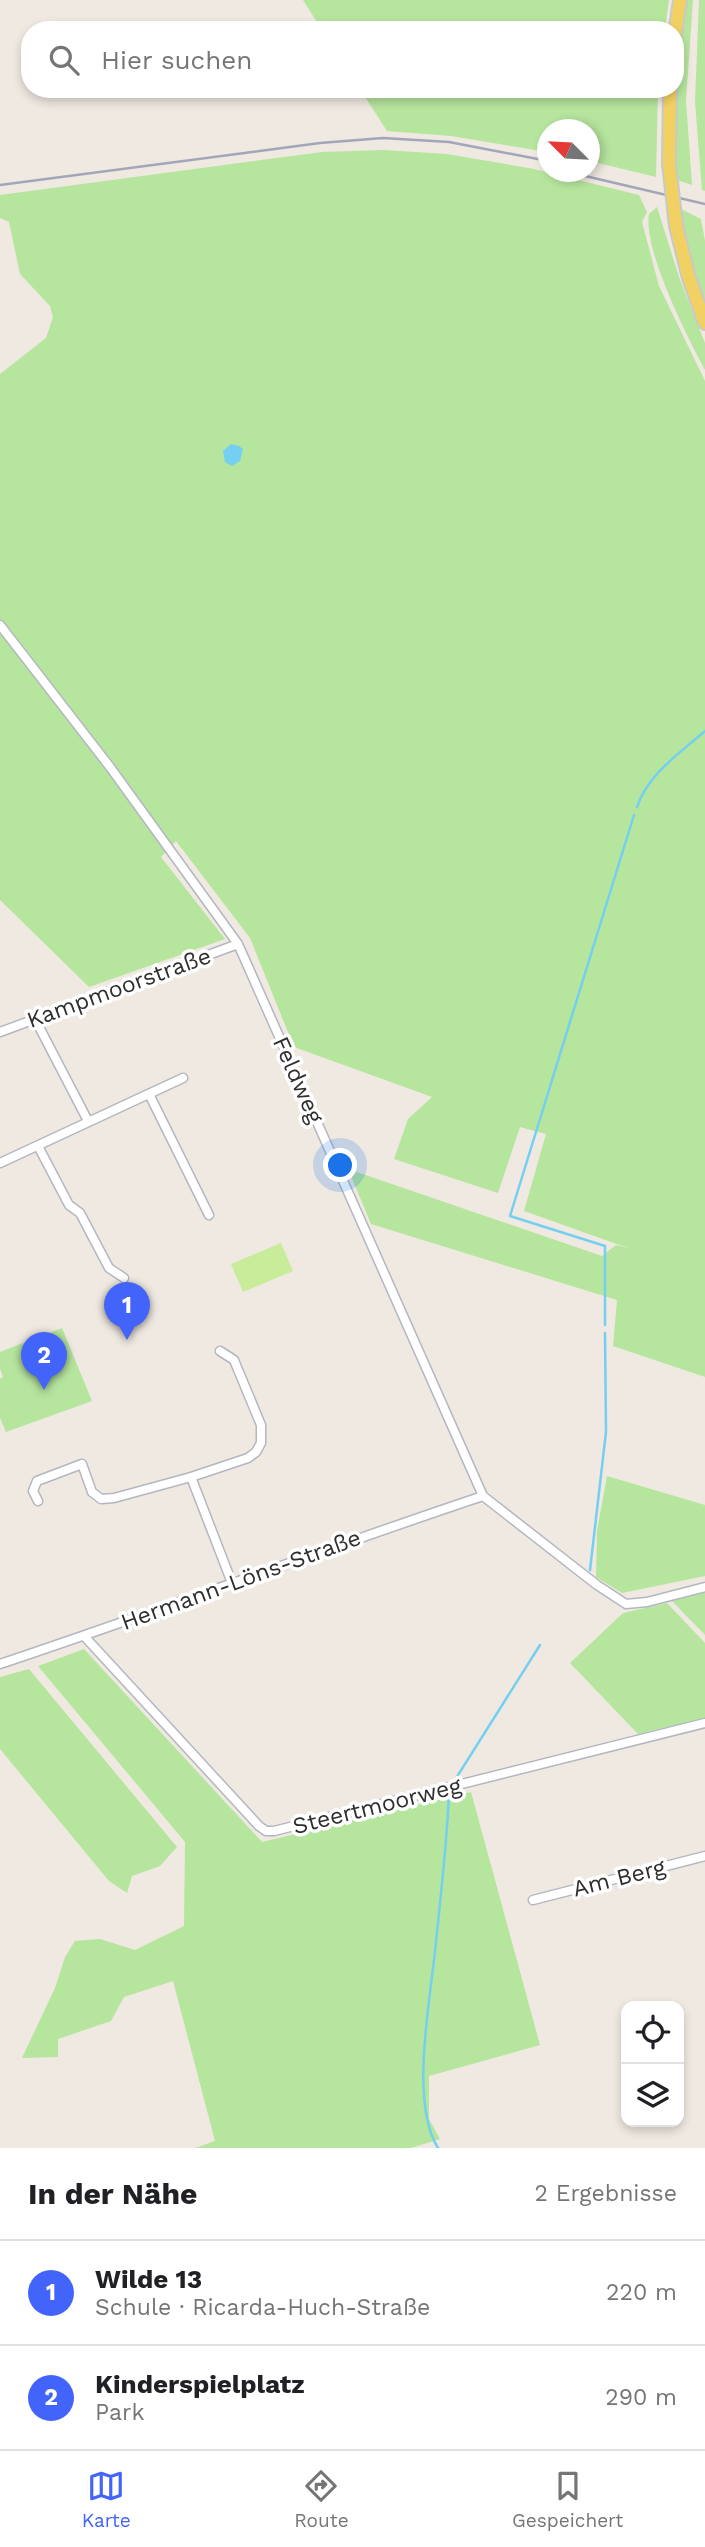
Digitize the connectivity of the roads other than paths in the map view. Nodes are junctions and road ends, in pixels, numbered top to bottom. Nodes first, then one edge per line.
1 (680, 0) edge
2 (677, 21) edge
3 (670, 98) edge
4 (705, 323) edge
5 (0, 625) edge
6 (238, 944) junction
7 (35, 1019) junction
8 (0, 1032) edge
9 (183, 1078) dead end
10 (149, 1094) junction
11 (88, 1121) junction
12 (38, 1146) junction
13 (0, 1163) edge
14 (209, 1216) dead end
15 (124, 1278) dead end
16 (220, 1351) dead end
17 (191, 1477) junction
18 (483, 1496) junction
19 (38, 1501) dead end
20 (232, 1583) junction
21 (705, 1587) edge
22 (85, 1637) junction
23 (0, 1664) edge
24 (705, 1723) edge
25 (705, 1856) edge
26 (533, 1900) dead end

1 - 2 main road
3 - 4 main road, bridge
5 - 6 street, Feldweg
6 - 7 street, Kampmoorstraße
6 - 18 street, Feldweg
7 - 8 street, Kampmoorstraße
7 - 11 street
9 - 10 street
10 - 11 street
10 - 14 street
11 - 12 street
12 - 13 street
12 - 15 street
16 - 17 street
17 - 19 street
17 - 20 street
18 - 20 street, Hermann-Löns-Straße
18 - 21 street, Feldweg
20 - 22 street, Hermann-Löns-Straße
22 - 23 street, Hermann-Löns-Straße
22 - 24 street, Steertmoorweg
25 - 26 street, Am Berg

